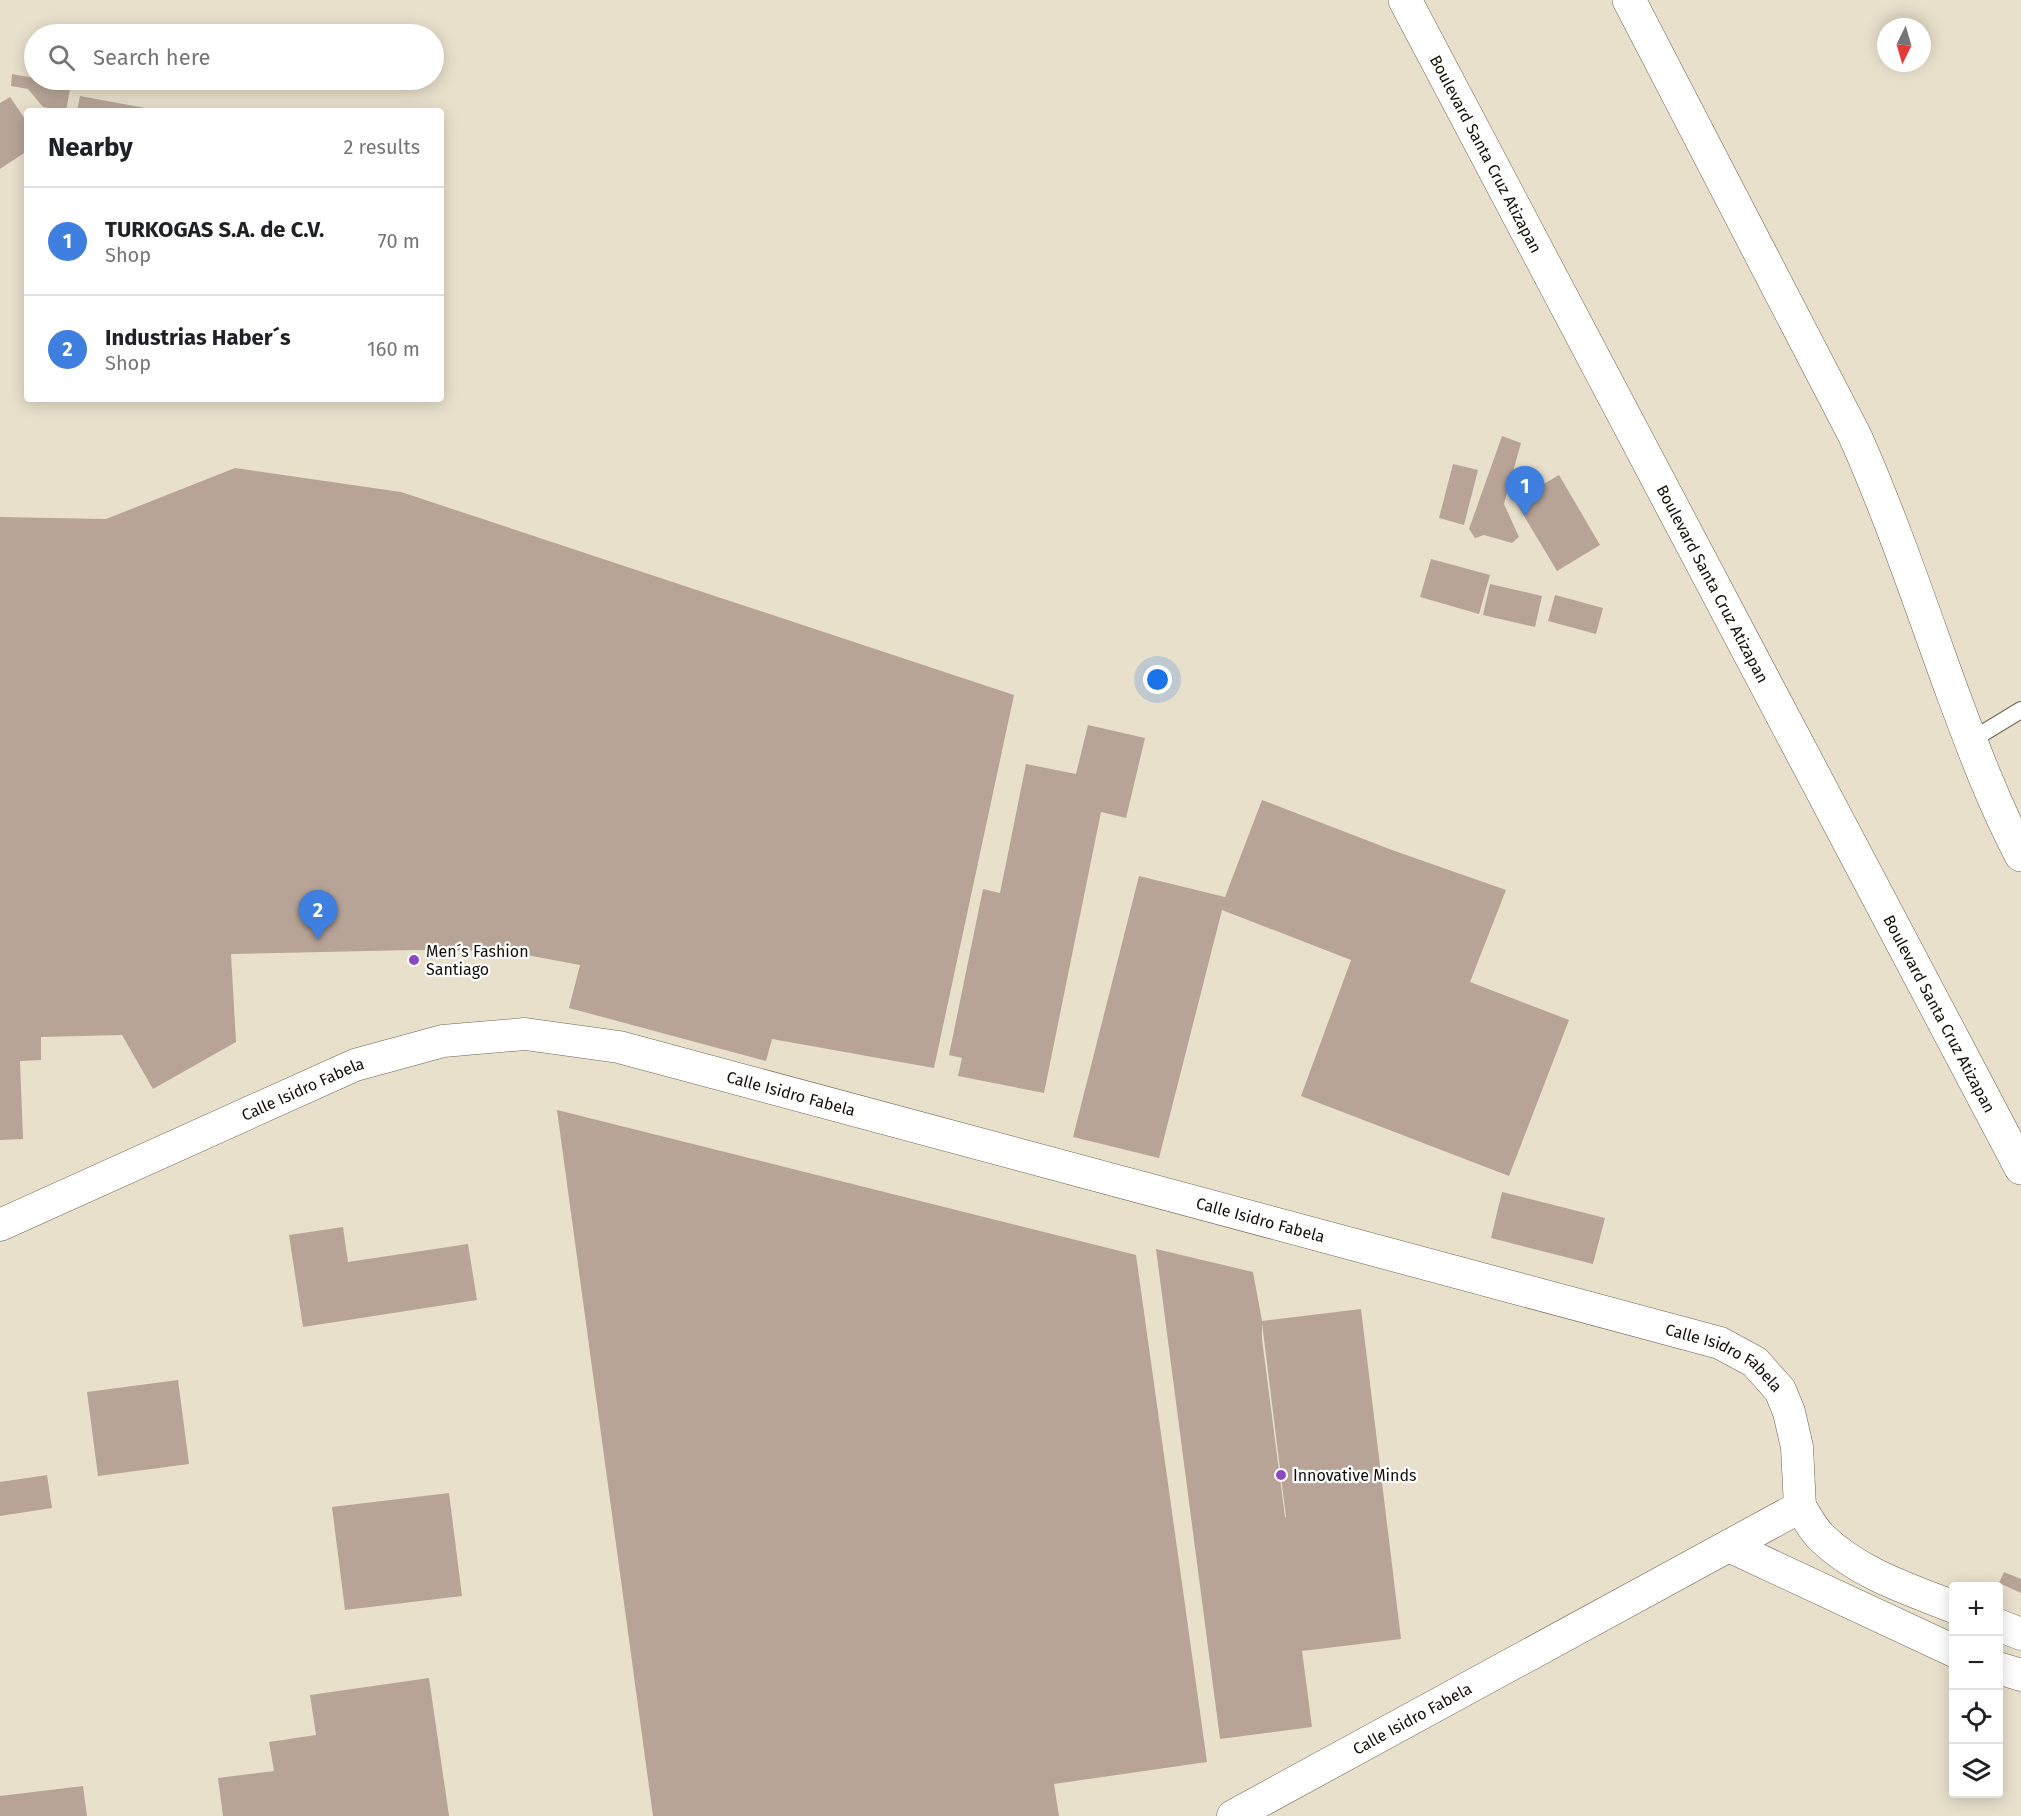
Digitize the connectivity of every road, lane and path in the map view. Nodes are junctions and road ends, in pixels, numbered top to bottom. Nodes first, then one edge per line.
1 (1405, 0) edge
2 (1629, 0) edge
3 (2021, 710) edge
4 (1970, 741) junction
5 (2021, 855) edge
6 (2021, 1168) edge
7 (0, 1225) edge
8 (1800, 1508) junction
9 (1729, 1546) junction
10 (1949, 1605) edge
11 (2003, 1627) edge
12 (2021, 1634) edge
13 (1949, 1649) edge
14 (2003, 1670) edge
15 (2021, 1676) edge
16 (1233, 1816) edge

1 - 6 main road, Boulevard Santa Cruz Atizapan
2 - 4 main road
3 - 4 lane
4 - 5 main road
7 - 8 street, Calle Isidro Fabela
8 - 9 street, Calle Isidro Fabela
8 - 10 street
9 - 13 street
9 - 16 street, Calle Isidro Fabela
11 - 12 street
14 - 15 street

